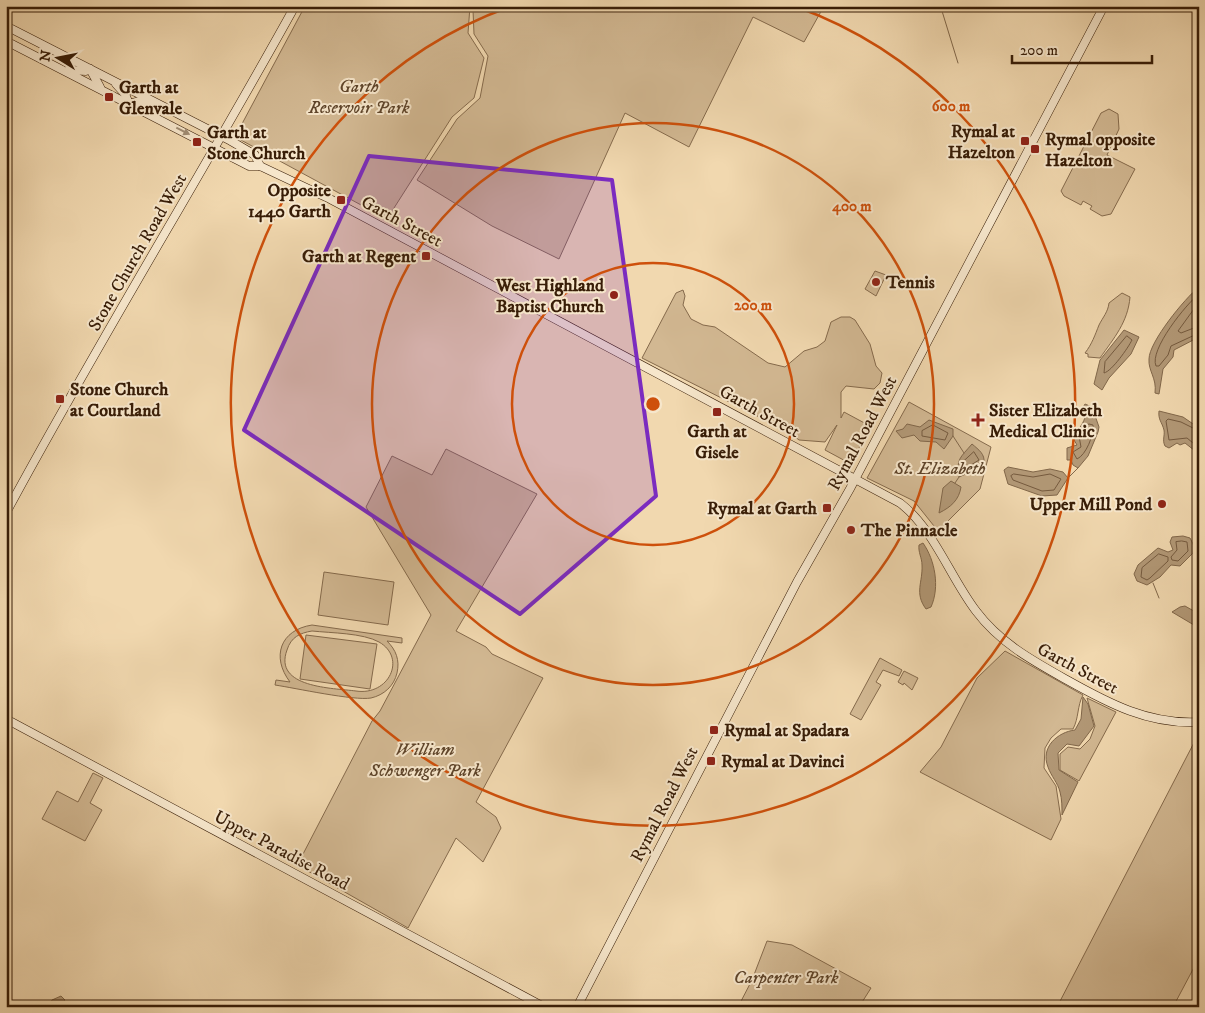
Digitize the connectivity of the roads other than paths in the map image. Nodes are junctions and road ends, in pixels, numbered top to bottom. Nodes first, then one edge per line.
1 (295, 6) edge
2 (1104, 6) edge
3 (6, 26) edge
4 (6, 40) edge
5 (90, 69) junction
6 (65, 70) junction
7 (107, 77) junction
8 (103, 91) junction
9 (129, 104) junction
10 (190, 120) junction
11 (223, 137) junction
12 (216, 148) junction
13 (260, 166) junction
14 (856, 478) junction
15 (6, 513) edge
16 (6, 719) edge
17 (1199, 722) edge
18 (544, 1007) edge
19 (577, 1007) edge

1 - 11 main road, Stone Church Road West
2 - 14 main road, Rymal Road West
3 - 5 main road, Garth Street
4 - 6 main road, Garth Street
5 - 6 main road
5 - 7 main road, Garth Street
5 - 8 main road
6 - 8 main road, Garth Street
7 - 9 main road
7 - 10 main road, Garth Street
8 - 9 main road, Garth Street
9 - 10 main road
9 -> 12 main road, Garth Street
10 - 11 main road, Garth Street
11 - 12 main road, Stone Church Road West
11 - 13 main road, Garth Street
12 - 13 main road, Garth Street
12 - 15 main road, Stone Church Road West
13 - 14 main road, Garth Street
14 - 17 main road, Garth Street
14 - 19 main road, Rymal Road West
16 - 18 main road, Upper Paradise Road

